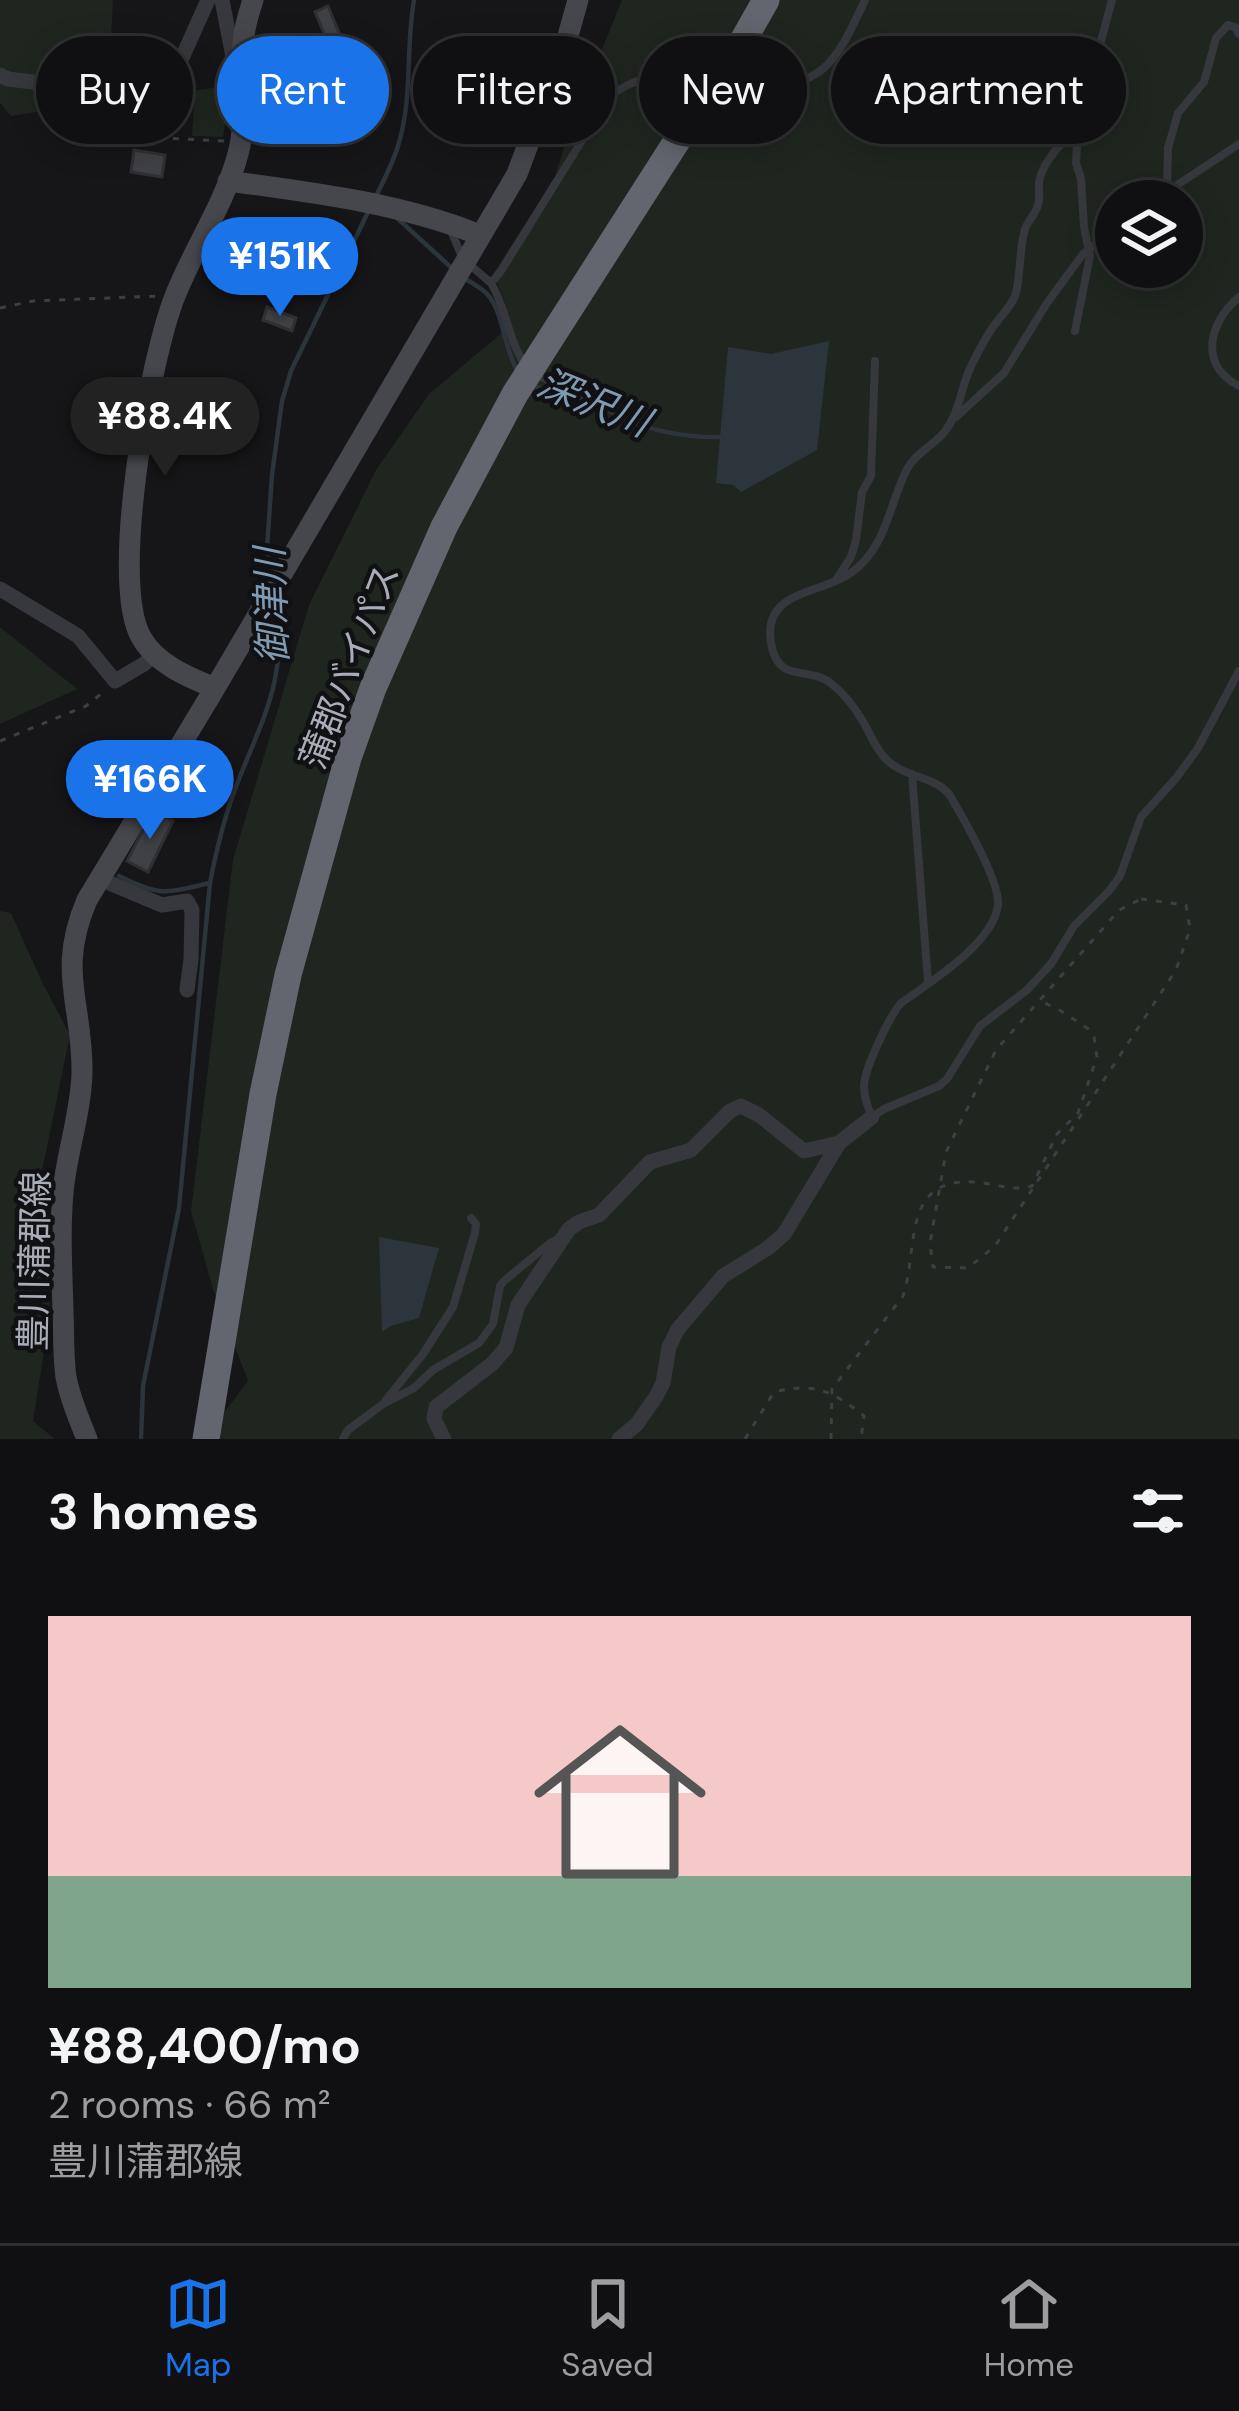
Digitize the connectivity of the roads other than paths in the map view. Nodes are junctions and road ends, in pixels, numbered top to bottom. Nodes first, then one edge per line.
1 (208, 0) edge
2 (222, 0) edge
3 (253, 0) edge
4 (578, 0) edge
5 (755, 0) edge
6 (768, 0) edge
7 (866, 0) edge
8 (1112, 0) edge
9 (1239, 34) edge
10 (230, 36) edge
11 (245, 36) edge
12 (1102, 36) edge
13 (0, 75) edge
14 (807, 76) edge
15 (639, 79) edge
16 (240, 144) edge
17 (1061, 144) edge
18 (1077, 144) edge
19 (1239, 144) edge
20 (1167, 180) edge
21 (1181, 180) edge
22 (228, 181) junction
23 (451, 224) junction
24 (477, 234) dead end
25 (1095, 244) edge
26 (1090, 248) junction
27 (490, 283) junction
28 (1239, 297) edge
29 (559, 317) junction
30 (1075, 332) dead end
31 (874, 362) dead end
32 (1239, 386) edge
33 (586, 393) dead end
34 (952, 421) junction
35 (834, 582) junction
36 (0, 589) edge
37 (154, 655) junction
38 (1239, 671) edge
39 (215, 688) junction
40 (912, 774) junction
41 (100, 879) junction
42 (928, 983) junction
43 (187, 990) dead end
44 (872, 1117) junction
45 (838, 1143) junction
46 (471, 1218) dead end
47 (562, 1238) junction
48 (383, 1404) junction
49 (87, 1439) edge
50 (202, 1439) edge
51 (343, 1439) edge
52 (444, 1439) edge
53 (620, 1439) edge

1 - 13 street
2 - 10 street
3 - 11 main road
4 - 39 main road, 豊川蒲郡線
5 - 29 highway, 蒲郡バイパス
6 - 29 highway, 蒲郡バイパス
7 - 14 lane
8 - 12 lane
9 - 20 lane
15 - 27 lane
16 - 22 main road
17 - 34 lane
18 - 26 lane
19 - 21 lane
22 - 23 main road
22 - 37 main road
23 - 24 main road
23 - 27 lane
25 - 26 lane
26 - 30 lane
26 - 34 lane
27 - 33 lane
28 - 32 lane
29 - 50 highway, 蒲郡バイパス
31 - 35 lane
34 - 35 lane
35 - 40 lane
36 - 37 street
37 - 39 main road
38 - 44 lane
39 - 41 main road, 豊川蒲郡線
40 - 42 lane
40 - 42 lane
41 - 43 street
41 - 49 main road, 豊川蒲郡線
42 - 44 lane
44 - 45 street
45 - 47 street
45 - 53 street
46 - 48 lane
47 - 48 lane
47 - 52 street
48 - 51 lane

